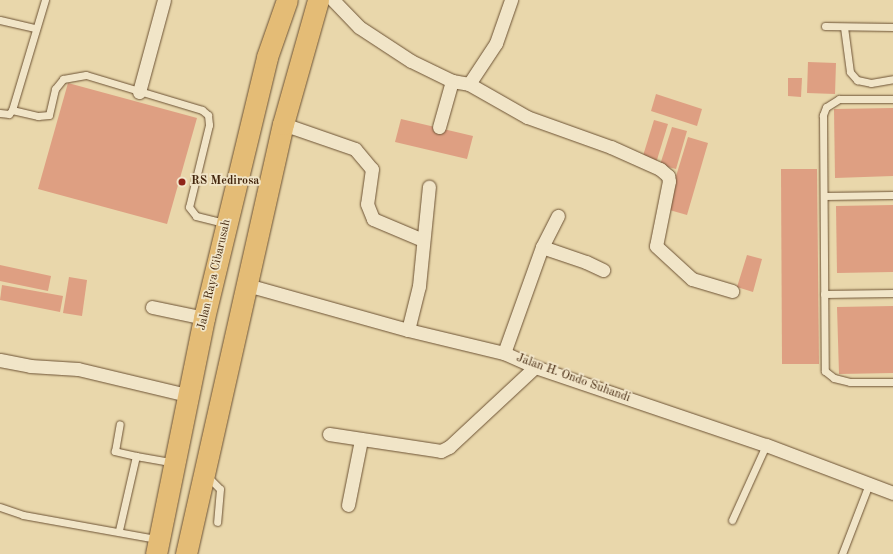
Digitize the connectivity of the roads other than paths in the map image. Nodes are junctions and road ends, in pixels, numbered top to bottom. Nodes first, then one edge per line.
1 (45, 0) edge
2 (164, 0) edge
3 (287, 0) edge
4 (318, 0) edge
5 (333, 0) edge
6 (511, 0) edge
7 (0, 20) edge
8 (825, 26) dead end
9 (844, 27) junction
10 (893, 27) edge
11 (35, 28) junction
12 (893, 80) edge
13 (452, 81) junction
14 (469, 84) junction
15 (139, 92) junction
16 (893, 99) edge
17 (12, 110) junction
18 (0, 113) edge
19 (283, 124) junction
20 (439, 127) dead end
21 (429, 186) dead end
22 (893, 195) edge
23 (824, 196) junction
24 (558, 216) dead end
25 (227, 224) junction
26 (423, 240) junction
27 (542, 247) junction
28 (603, 270) dead end
29 (247, 285) junction
30 (732, 291) dead end
31 (893, 293) edge
32 (824, 294) junction
33 (152, 307) dead end
34 (204, 318) junction
35 (408, 330) junction
36 (504, 353) junction
37 (0, 360) edge
38 (535, 367) junction
39 (893, 382) edge
40 (187, 395) junction
41 (120, 424) dead end
42 (329, 434) dead end
43 (361, 440) junction
44 (766, 445) junction
45 (136, 456) junction
46 (174, 463) junction
47 (204, 473) junction
48 (869, 484) junction
49 (893, 493) edge
50 (348, 505) dead end
51 (0, 507) edge
52 (732, 520) dead end
53 (217, 522) dead end
54 (119, 530) junction
55 (158, 547) edge
56 (186, 554) edge
57 (842, 554) edge

1 - 11 lane
2 - 15 street
3 - 25 main road, Jalan Raya Cibarusah
4 - 19 main road
5 - 13 street
6 - 14 street
7 - 11 lane
8 - 9 lane
9 - 10 lane
9 - 12 lane
11 - 17 lane
13 - 14 street
13 - 20 street
14 - 30 street
15 - 17 lane
15 - 25 lane
16 - 23 lane
17 - 18 lane
19 - 26 street
19 - 29 main road
21 - 26 street
22 - 23 lane
23 - 32 lane
24 - 27 street
25 - 34 main road, Jalan Raya Cibarusah
26 - 35 street
27 - 28 street
27 - 36 street
29 - 35 street, Jalan H. Ondo Suhandi
29 - 47 main road
31 - 32 lane
32 - 39 lane
33 - 34 street
34 - 40 main road, Jalan Raya Cibarusah
35 - 36 street, Jalan H. Ondo Suhandi
36 - 38 street, Jalan H. Ondo Suhandi
37 - 40 street
38 - 43 street
38 - 44 street, Jalan H. Ondo Suhandi
40 - 46 main road, Jalan Raya Cibarusah
41 - 45 lane
42 - 43 street
43 - 50 street
44 - 48 street, Jalan H. Ondo Suhandi
44 - 52 lane
45 - 46 lane
45 - 54 lane
46 - 55 main road, Jalan Raya Cibarusah
47 - 53 lane
47 - 56 main road
48 - 49 street, Jalan H. Ondo Suhandi
48 - 57 lane
51 - 54 lane
54 - 55 lane

